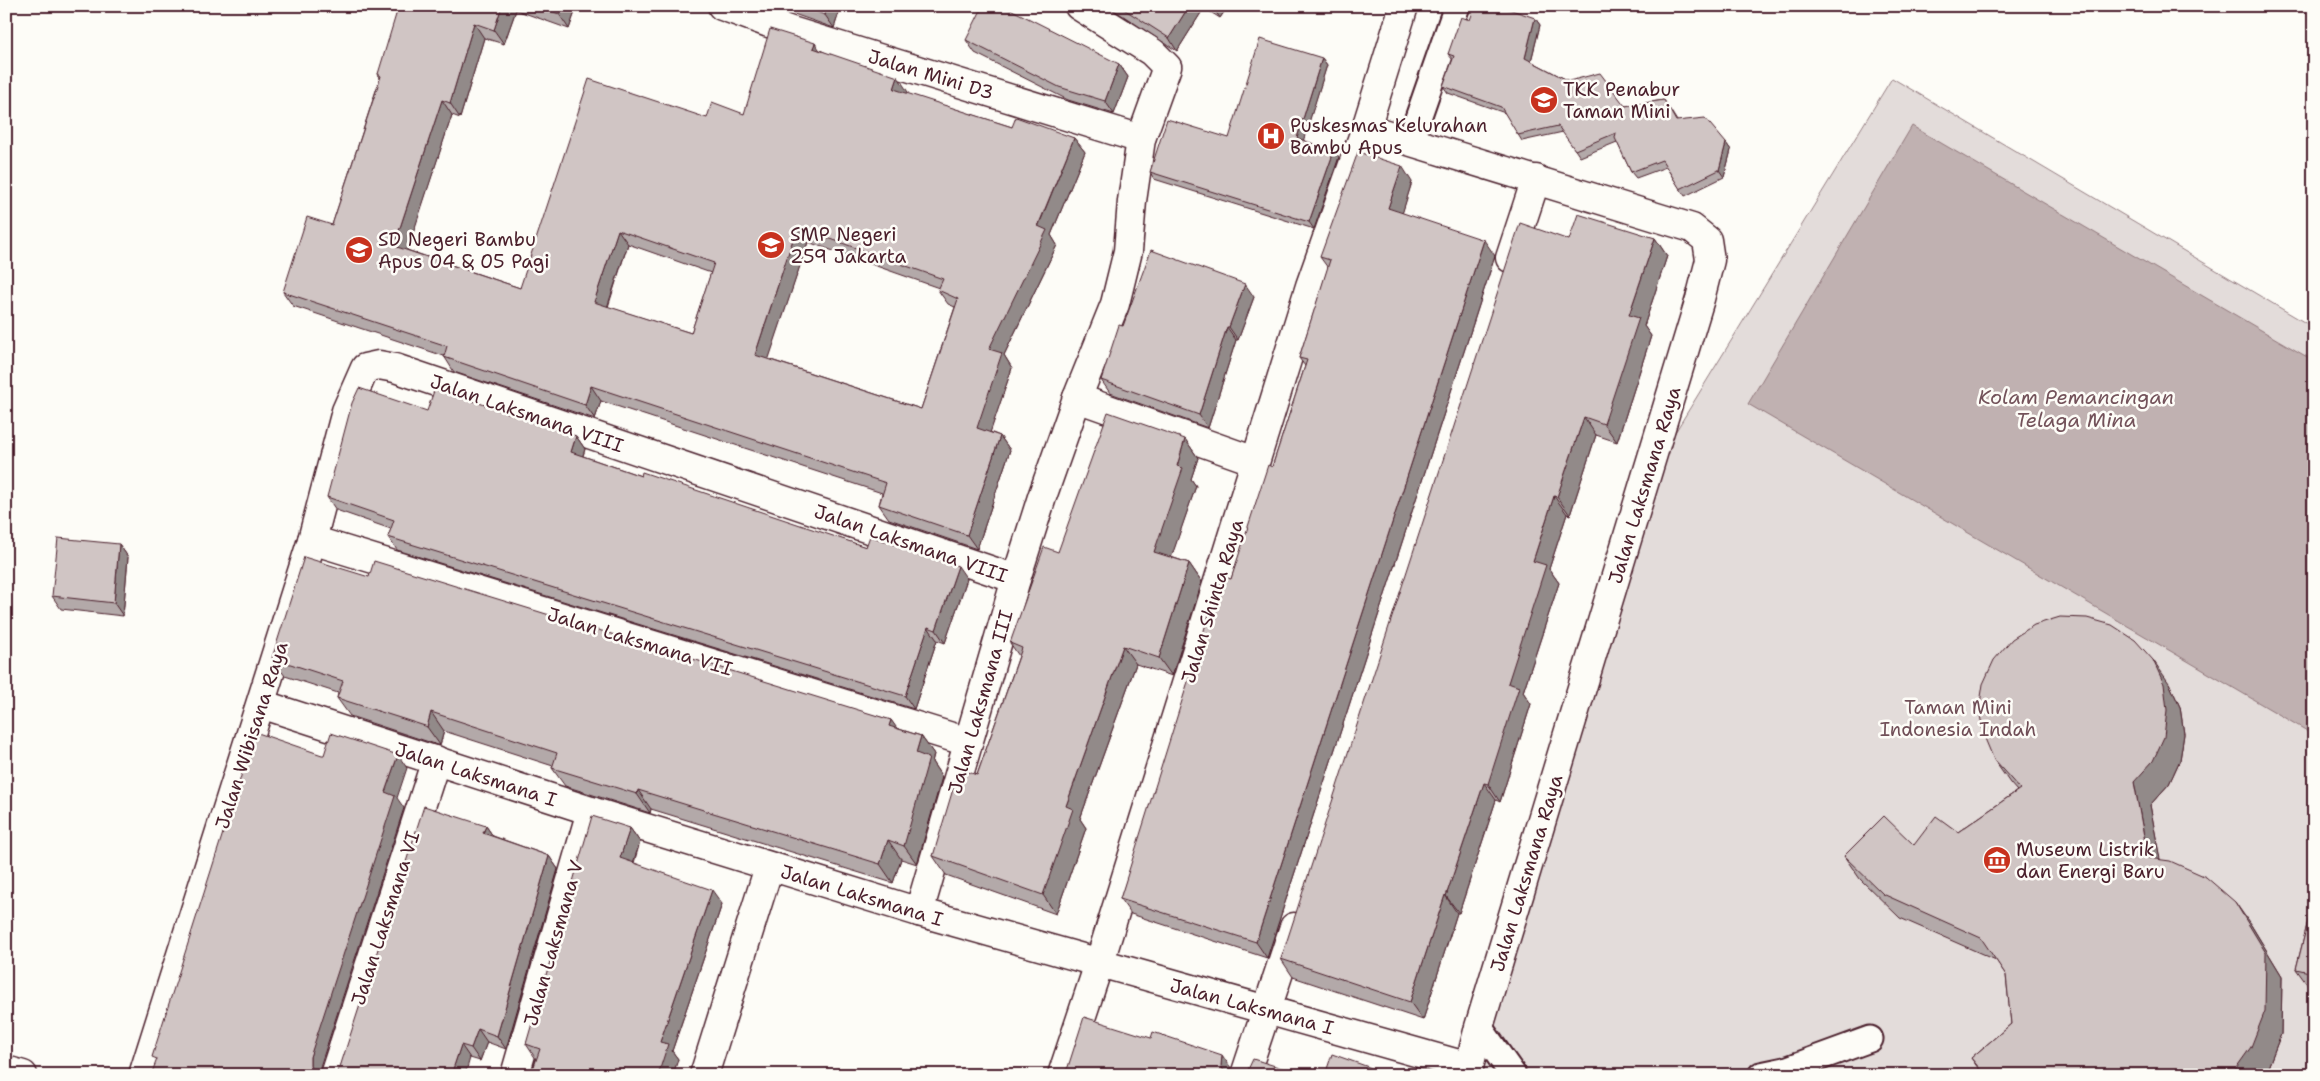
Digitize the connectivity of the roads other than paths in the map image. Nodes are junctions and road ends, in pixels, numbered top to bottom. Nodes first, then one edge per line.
1 (722, 6) edge
2 (1080, 6) edge
3 (1404, 6) edge
4 (1457, 6) edge
5 (1366, 128) junction
6 (1141, 139) junction
7 (1410, 142) junction
8 (1536, 178) junction
9 (1502, 282) edge
10 (394, 368) joint
11 (1077, 398) junction
12 (1255, 460) junction
13 (312, 540) junction
14 (1016, 579) junction
15 (261, 704) junction
16 (968, 742) junction
17 (436, 760) junction
18 (591, 811) junction
19 (770, 867) junction
20 (1301, 905) edge
21 (919, 912) junction
22 (1099, 964) junction
23 (1267, 1009) junction
24 (1479, 1028) junction
25 (1870, 1039) dead end
26 (6, 1070) edge
27 (1468, 1071) edge
28 (23, 1075) edge
29 (143, 1075) edge
30 (334, 1075) edge
31 (515, 1075) edge
32 (704, 1075) edge
33 (1062, 1075) edge
34 (1245, 1075) edge
35 (1513, 1075) edge
36 (1761, 1075) edge

1 - 6 street, Jalan Mini D3
2 - 6 street, Jalan Laksmana VIII
3 - 5 street, Jalan Shinta Raya
4 - 7 lane
5 - 7 street, Jalan Laksmana Raya
5 - 12 street, Jalan Shinta Raya
6 - 11 street, Jalan Laksmana VIII
7 - 8 street, Jalan Laksmana Raya
8 - 9 street
8 - 24 street, Jalan Laksmana Raya
10 - 13 street, Jalan Wibisana Raya
10 - 14 street, Jalan Laksmana VIII
11 - 12 street
11 - 14 street, Jalan Laksmana VIII
12 - 22 street, Jalan Shinta Raya
13 - 15 street, Jalan Wibisana Raya
13 - 16 street, Jalan Laksmana VII
14 - 16 street, Jalan Laksmana III
15 - 17 street, Jalan Laksmana I
15 - 29 street, Jalan Wibisana Raya
16 - 21 street, Jalan Laksmana III
17 - 18 street, Jalan Laksmana I
17 - 30 street, Jalan Laksmana VI
18 - 19 street, Jalan Laksmana I
18 - 31 street, Jalan Laksmana V
19 - 21 street, Jalan Laksmana I
19 - 32 street
20 - 23 street
21 - 22 street, Jalan Laksmana I
22 - 23 street, Jalan Laksmana I
22 - 33 street, Jalan Shinta Raya
23 - 27 street, Jalan Laksmana I
23 - 34 street
24 - 27 street, Jalan Laksmana Raya
24 - 35 lane
25 - 36 lane
26 - 28 street

